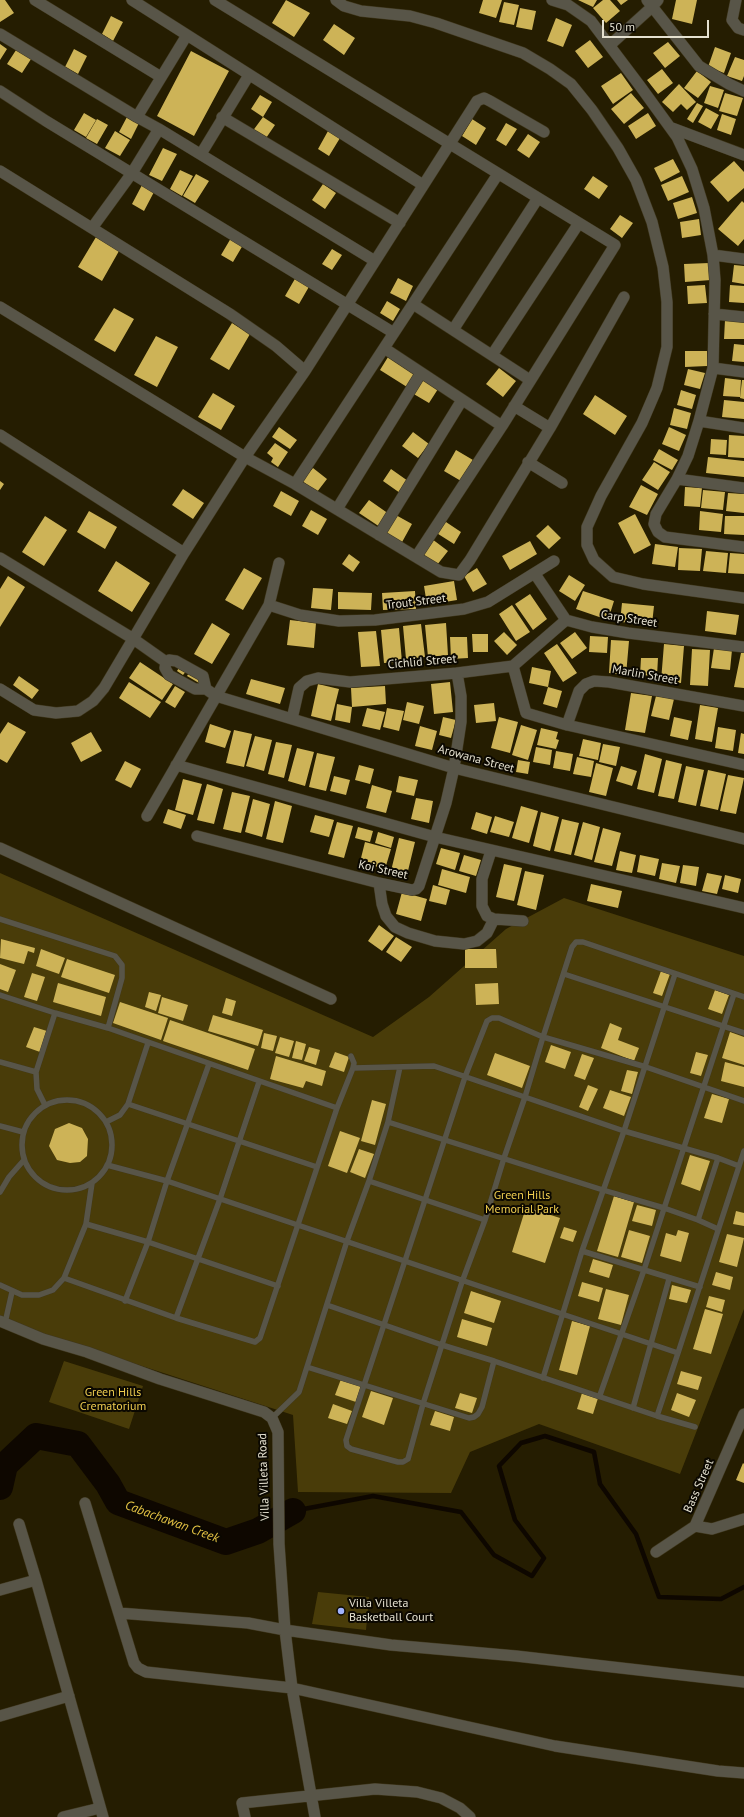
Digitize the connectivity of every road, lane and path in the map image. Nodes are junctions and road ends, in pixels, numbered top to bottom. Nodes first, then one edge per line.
1 (35, 0) edge
2 (132, 0) edge
3 (215, 0) edge
4 (336, 0) edge
5 (552, 0) edge
6 (736, 0) edge
7 (652, 2) edge
8 (744, 30) edge
9 (0, 34) edge
10 (186, 35) junction
11 (610, 45) junction
12 (249, 75) junction
13 (161, 77) junction
14 (0, 91) edge
15 (744, 91) edge
16 (137, 117) junction
17 (222, 117) junction
18 (670, 127) junction
19 (159, 129) junction
20 (544, 132) dead end
21 (449, 144) junction
22 (201, 154) junction
23 (744, 155) edge
24 (0, 171) edge
25 (132, 173) junction
26 (498, 174) junction
27 (423, 185) junction
28 (538, 198) junction
29 (400, 223) junction
30 (579, 223) junction
31 (92, 228) junction
32 (713, 255) junction
33 (744, 259) edge
34 (375, 261) junction
35 (624, 297) dead end
36 (413, 304) junction
37 (348, 305) junction
38 (0, 307) edge
39 (714, 314) junction
40 (744, 317) edge
41 (453, 330) junction
42 (394, 333) junction
43 (384, 348) junction
44 (492, 355) junction
45 (713, 368) junction
46 (305, 371) junction
47 (744, 372) edge
48 (421, 373) junction
49 (530, 380) junction
50 (462, 400) junction
51 (514, 406) junction
52 (699, 421) junction
53 (502, 426) junction
54 (550, 428) junction
55 (744, 428) edge
56 (0, 435) edge
57 (245, 457) junction
58 (528, 462) junction
59 (677, 479) junction
60 (562, 483) dead end
61 (295, 484) junction
62 (744, 488) edge
63 (337, 509) junction
64 (379, 535) junction
65 (744, 547) edge
66 (184, 553) junction
67 (416, 557) junction
68 (0, 558) edge
69 (554, 561) dead end
70 (279, 563) dead end
71 (535, 574) junction
72 (744, 598) edge
73 (269, 605) junction
74 (566, 620) junction
75 (132, 638) junction
76 (744, 648) edge
77 (166, 662) junction
78 (513, 666) junction
79 (457, 673) junction
80 (0, 689) edge
81 (206, 689) junction
82 (216, 696) junction
83 (744, 706) edge
84 (292, 719) junction
85 (567, 725) junction
86 (744, 764) edge
87 (176, 765) junction
88 (454, 768) junction
89 (146, 816) dead end
90 (197, 836) dead end
91 (435, 837) junction
92 (744, 839) edge
93 (0, 848) edge
94 (491, 851) junction
95 (379, 883) junction
96 (744, 908) edge
97 (0, 919) edge
98 (494, 919) junction
99 (522, 921) dead end
100 (564, 974) junction
101 (675, 974) junction
102 (734, 994) junction
103 (0, 996) edge
104 (744, 997) edge
105 (331, 999) dead end
106 (665, 1007) junction
107 (55, 1013) junction
108 (724, 1026) junction
109 (108, 1028) junction
110 (744, 1033) edge
111 (543, 1037) junction
112 (148, 1043) junction
113 (351, 1056) dead end
114 (0, 1062) edge
115 (209, 1064) junction
116 (400, 1067) junction
117 (646, 1067) junction
118 (353, 1068) junction
119 (36, 1072) junction
120 (466, 1077) junction
121 (258, 1082) junction
122 (703, 1086) junction
123 (525, 1097) junction
124 (744, 1101) edge
125 (128, 1104) junction
126 (45, 1106) junction
127 (337, 1108) junction
128 (106, 1122) junction
129 (388, 1122) junction
130 (188, 1124) junction
131 (0, 1126) edge
132 (23, 1132) junction
133 (624, 1132) junction
134 (446, 1139) junction
135 (239, 1142) junction
136 (683, 1148) junction
137 (744, 1151) edge
138 (504, 1158) junction
139 (718, 1158) junction
140 (24, 1160) junction
141 (107, 1165) junction
142 (739, 1166) junction
143 (317, 1167) junction
144 (167, 1181) junction
145 (369, 1181) junction
146 (92, 1183) junction
147 (603, 1190) junction
148 (0, 1192) edge
149 (220, 1199) junction
150 (425, 1200) junction
151 (664, 1208) junction
152 (485, 1220) junction
153 (698, 1220) junction
154 (86, 1224) junction
155 (298, 1226) junction
156 (718, 1229) junction
157 (347, 1241) junction
158 (148, 1242) junction
159 (582, 1251) junction
160 (198, 1259) junction
161 (405, 1261) junction
162 (644, 1270) junction
163 (64, 1278) junction
164 (669, 1279) junction
165 (462, 1282) junction
166 (0, 1285) edge
167 (278, 1286) junction
168 (700, 1287) junction
169 (12, 1292) junction
170 (126, 1301) junction
171 (327, 1305) junction
172 (562, 1314) junction
173 (176, 1318) junction
174 (2, 1322) edge
175 (385, 1324) junction
176 (622, 1333) junction
177 (651, 1344) junction
178 (442, 1345) junction
179 (678, 1353) junction
180 (494, 1361) junction
181 (307, 1367) junction
182 (543, 1378) junction
183 (365, 1384) junction
184 (600, 1395) junction
185 (423, 1404) junction
186 (633, 1408) junction
187 (744, 1414) edge
188 (657, 1416) junction
189 (272, 1418) junction
190 (695, 1427) dead end
191 (85, 1503) dead end
192 (744, 1519) edge
193 (19, 1524) dead end
194 (695, 1526) junction
195 (656, 1552) dead end
196 (36, 1580) junction
197 (0, 1590) edge
198 (119, 1613) junction
199 (285, 1630) junction
200 (744, 1682) edge
201 (292, 1688) junction
202 (69, 1696) junction
203 (0, 1716) edge
204 (744, 1774) edge
205 (312, 1796) junction
206 (101, 1812) edge
207 (63, 1817) edge
208 (245, 1817) edge
209 (315, 1817) edge
210 (470, 1817) edge

1 - 13 street
2 - 10 street
3 - 21 street
4 - 72 street
5 - 11 street
6 - 8 street
7 - 11 street
7 - 15 street
9 - 16 street
10 - 12 street
10 - 13 street
11 - 18 street
12 - 17 street
12 - 27 street
13 - 16 street
14 - 25 street
16 - 19 street
17 - 22 street
17 - 29 street
18 - 23 street
18 - 32 street
19 - 22 street
19 - 25 street
20 - 21 street
21 - 26 street
21 - 27 street
22 - 34 street
24 - 31 street
25 - 31 street
25 - 37 street
26 - 28 street
26 - 36 street
27 - 29 street
28 - 30 street
28 - 41 street
29 - 34 street
30 - 44 street
30 - 49 street
31 - 46 street
32 - 33 street
32 - 39 street
34 - 37 street
35 - 54 street
36 - 41 street
36 - 42 street
37 - 42 street
37 - 46 street
38 - 57 street
39 - 40 street
39 - 45 street
41 - 44 street
42 - 43 street
43 - 48 street
43 - 61 street
44 - 49 street
45 - 47 street
45 - 52 street
46 - 57 street
48 - 50 street
48 - 63 street
49 - 51 street
50 - 53 street
50 - 64 street
51 - 53 street
51 - 54 street
52 - 55 street
52 - 59 street
53 - 67 street
54 - 58 street
56 - 66 street
57 - 61 street
57 - 66 street
58 - 60 street
58 - 67 street
59 - 62 street
59 - 65 street
61 - 63 street
63 - 64 street
64 - 67 street
66 - 75 street
68 - 75 street
69 - 71 street, Trout Street
70 - 73 street
71 - 73 street, Trout Street
71 - 74 street
73 - 82 street
74 - 76 street, Carp Street
74 - 78 street
75 - 77 street
75 - 80 street
77 - 81 street
77 - 81 street
78 - 79 street, Cichlid Street
78 - 85 street
79 - 84 street, Cichlid Street
79 - 88 street, Koi Street
81 - 82 street, Arowana Street
82 - 84 street, Arowana Street
82 - 87 street
83 - 85 street, Marlin Street
84 - 88 street, Arowana Street
85 - 86 street
87 - 89 street
87 - 91 street
88 - 91 street, Koi Street
88 - 92 street, Arowana Street
90 - 95 street, Koi Street
91 - 94 street
91 - 95 street, Koi Street
93 - 105 street
94 - 96 street
94 - 98 street
95 - 98 street
97 - 109 lane
98 - 99 street
100 - 101 lane
100 - 106 lane
100 - 111 lane
101 - 102 lane
101 - 106 lane
102 - 104 lane
102 - 108 lane
103 - 107 lane
106 - 108 lane
106 - 117 lane
107 - 109 lane
107 - 119 lane
108 - 110 lane
108 - 122 lane
109 - 112 lane
111 - 117 lane
111 - 120 lane
111 - 123 lane
112 - 115 lane
112 - 125 lane
113 - 118 lane
114 - 119 lane
115 - 121 lane
115 - 130 lane
116 - 118 lane
116 - 120 lane
116 - 129 lane
117 - 122 lane
117 - 133 lane
118 - 127 lane
119 - 126 lane
120 - 123 lane
120 - 134 lane
121 - 127 lane
121 - 135 lane
122 - 124 lane
122 - 136 lane
123 - 133 lane
123 - 138 lane
125 - 128 lane
125 - 130 lane
126 - 128 lane
126 - 132 lane
127 - 143 lane
128 - 141 lane
129 - 134 lane
129 - 145 lane
130 - 135 lane
130 - 144 lane
131 - 132 lane
132 - 140 lane
133 - 136 lane
133 - 147 lane
134 - 138 lane
134 - 150 lane
135 - 143 lane
135 - 149 lane
136 - 139 lane
136 - 151 lane
137 - 142 lane
138 - 147 lane
138 - 152 lane
139 - 142 lane
139 - 153 lane
140 - 146 lane
140 - 148 lane
141 - 144 lane
141 - 146 lane
142 - 156 lane
143 - 155 lane
144 - 149 lane
144 - 158 lane
145 - 150 lane
145 - 157 lane
146 - 154 lane
147 - 151 lane
147 - 159 lane
149 - 155 lane
149 - 160 lane
150 - 152 lane
150 - 161 lane
151 - 153 lane
151 - 162 lane
152 - 165 lane
153 - 156 lane
154 - 158 lane
154 - 163 lane
155 - 157 lane
155 - 167 lane
156 - 168 lane
157 - 161 lane
157 - 171 lane
158 - 160 lane
158 - 170 lane
159 - 162 lane
159 - 172 lane
160 - 167 lane
160 - 173 lane
161 - 165 lane
161 - 175 lane
162 - 164 lane
162 - 176 lane
163 - 169 lane
163 - 170 lane
164 - 168 lane
164 - 177 lane
165 - 172 lane
165 - 178 lane
166 - 169 lane
167 - 173 lane
168 - 179 lane
169 - 174 lane
170 - 173 lane
171 - 175 lane
171 - 181 lane
172 - 176 lane
172 - 182 lane
174 - 189 street, Villa Villeta Road
175 - 178 lane
175 - 183 lane
176 - 177 lane
176 - 184 lane
177 - 179 lane
177 - 186 lane
178 - 180 lane
178 - 185 lane
179 - 188 lane
180 - 182 lane
180 - 185 lane
181 - 183 lane
181 - 189 lane
182 - 184 lane
183 - 185 lane
183 - 185 lane
184 - 186 lane
186 - 188 lane
187 - 194 street, Bass Street
188 - 190 lane
189 - 199 street, Villa Villeta Road
191 - 198 street
192 - 194 street
193 - 196 street
194 - 195 street, Bass Street
196 - 197 street
196 - 202 street
198 - 199 street
198 - 201 street
199 - 200 street
199 - 201 street, Villa Villeta Road
201 - 204 street
201 - 205 street, Villa Villeta Road
202 - 203 street
202 - 206 street
205 - 208 street
205 - 209 street, Villa Villeta Road
205 - 210 street
206 - 207 street

